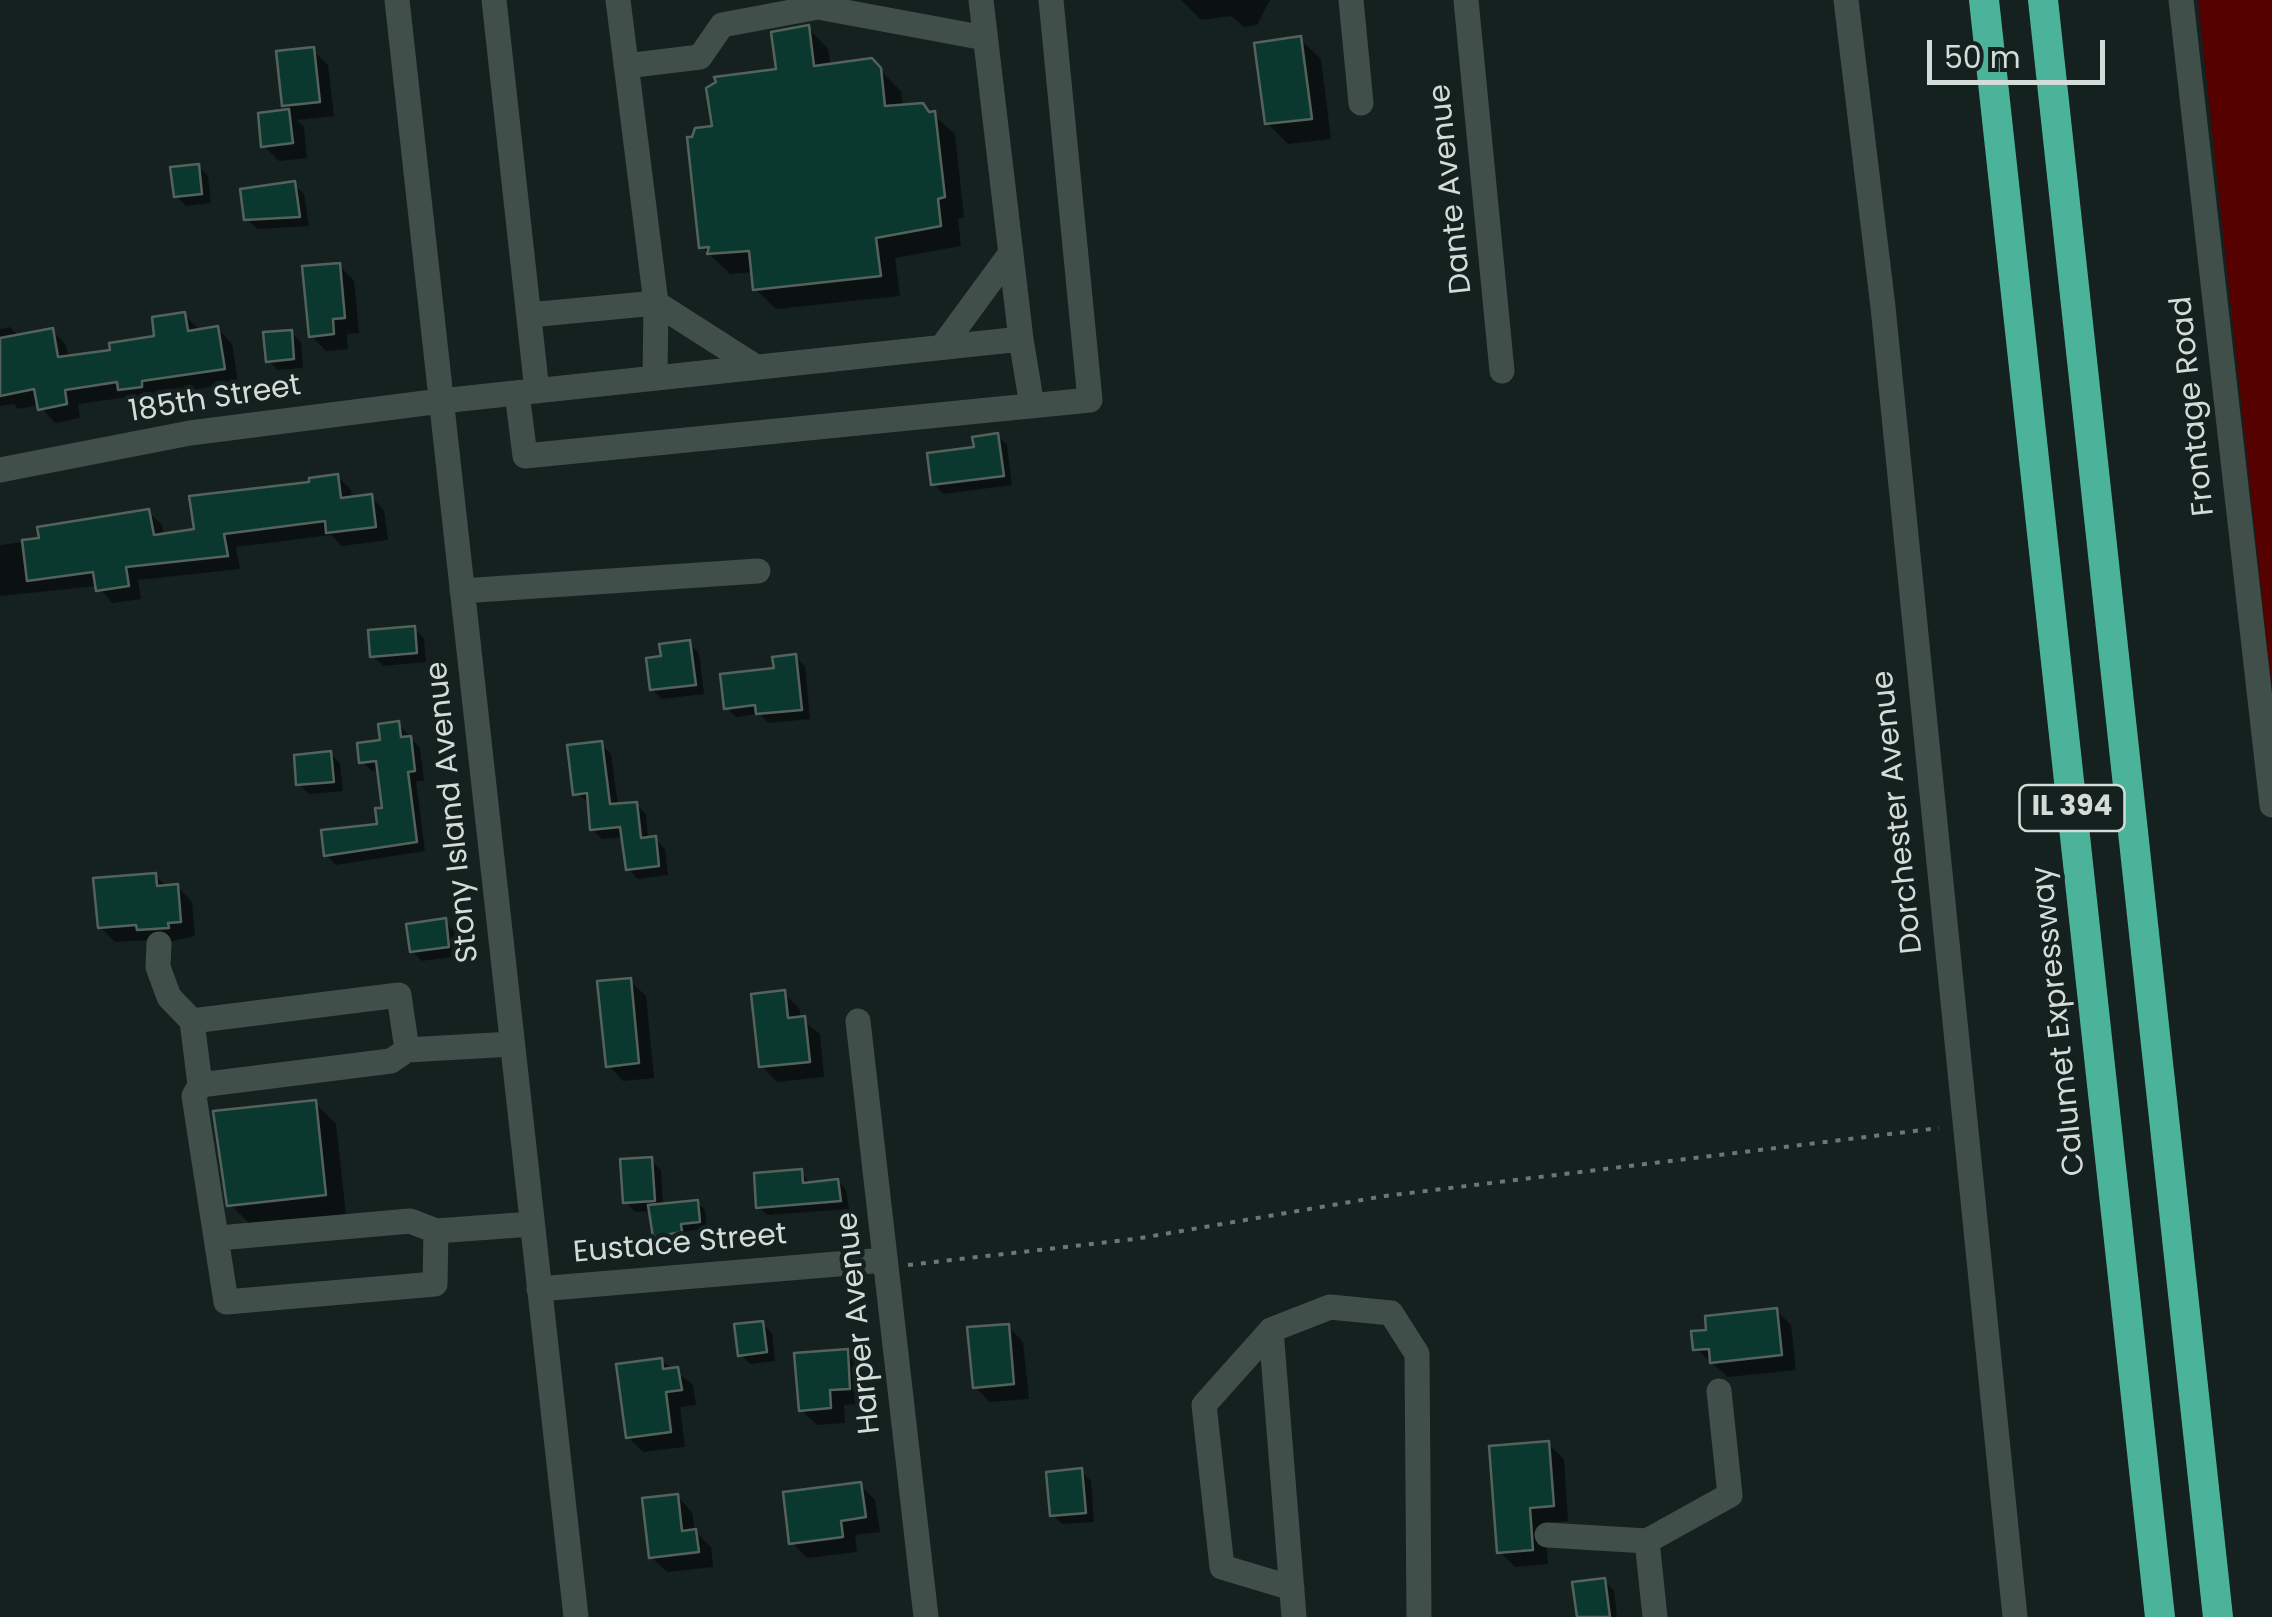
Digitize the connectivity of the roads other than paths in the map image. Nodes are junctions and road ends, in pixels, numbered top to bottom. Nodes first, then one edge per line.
1 (396, 0) edge
2 (494, 0) edge
3 (618, 0) edge
4 (981, 0) edge
5 (1052, 0) edge
6 (1351, 0) edge
7 (1466, 0) edge
8 (1846, 0) edge
9 (1984, 0) edge
10 (2043, 0) edge
11 (2181, 0) edge
12 (986, 38) junction
13 (626, 66) junction
14 (1360, 103) dead end
15 (1011, 253) junction
16 (656, 303) junction
17 (529, 316) junction
18 (1021, 339) junction
19 (942, 347) junction
20 (756, 367) junction
21 (1502, 371) dead end
22 (655, 378) junction
23 (527, 392) junction
24 (441, 401) junction
25 (1032, 406) junction
26 (0, 470) edge
27 (758, 571) dead end
28 (462, 591) junction
29 (2272, 805) edge
30 (159, 944) dead end
31 (192, 1021) junction
32 (858, 1022) dead end
33 (512, 1044) junction
34 (407, 1050) junction
35 (200, 1085) junction
36 (532, 1224) junction
37 (436, 1231) junction
38 (219, 1238) junction
39 (886, 1264) junction
40 (540, 1289) junction
41 (1271, 1330) junction
42 (1719, 1391) dead end
43 (1548, 1535) dead end
44 (1647, 1541) junction
45 (1292, 1588) junction
46 (576, 1617) edge
47 (926, 1617) edge
48 (1294, 1617) edge
49 (1419, 1617) edge
50 (1655, 1617) edge
51 (2015, 1617) edge
52 (2160, 1617) edge
53 (2218, 1617) edge

1 - 24 street, Stony Island Avenue
2 - 17 street
3 - 13 street
4 - 12 street
5 - 25 street
6 - 14 street
7 - 21 street, Dante Avenue
8 - 51 street, Dorchester Avenue
9 - 52 highway, Calumet Expressway / IL 394
10 - 53 highway, IL 394
11 - 29 street, Frontage Road
12 - 13 street
12 - 15 street
13 - 16 street
15 - 18 street
15 - 19 street
16 - 17 street
16 - 20 street
16 - 22 street
17 - 23 street
18 - 19 street, 185th Street
18 - 25 street
19 - 20 street, 185th Street
20 - 22 street, 185th Street
22 - 23 street, 185th Street
23 - 24 street, 185th Street
23 - 25 street
24 - 26 street, 185th Street
24 - 28 street, Stony Island Avenue
27 - 28 street
28 - 33 street, Stony Island Avenue
30 - 31 street
31 - 34 street
31 - 35 street
32 - 39 street, Harper Avenue
33 - 34 street
33 - 36 street, Stony Island Avenue
34 - 35 street
35 - 38 street
36 - 37 street
36 - 40 street, Stony Island Avenue
37 - 38 street
37 - 38 street
39 - 40 street, Eustace Street
39 - 47 street, Harper Avenue
40 - 46 street, Stony Island Avenue
41 - 45 street
41 - 45 street
41 - 49 street
42 - 44 street
43 - 44 street
44 - 50 street
45 - 48 street

